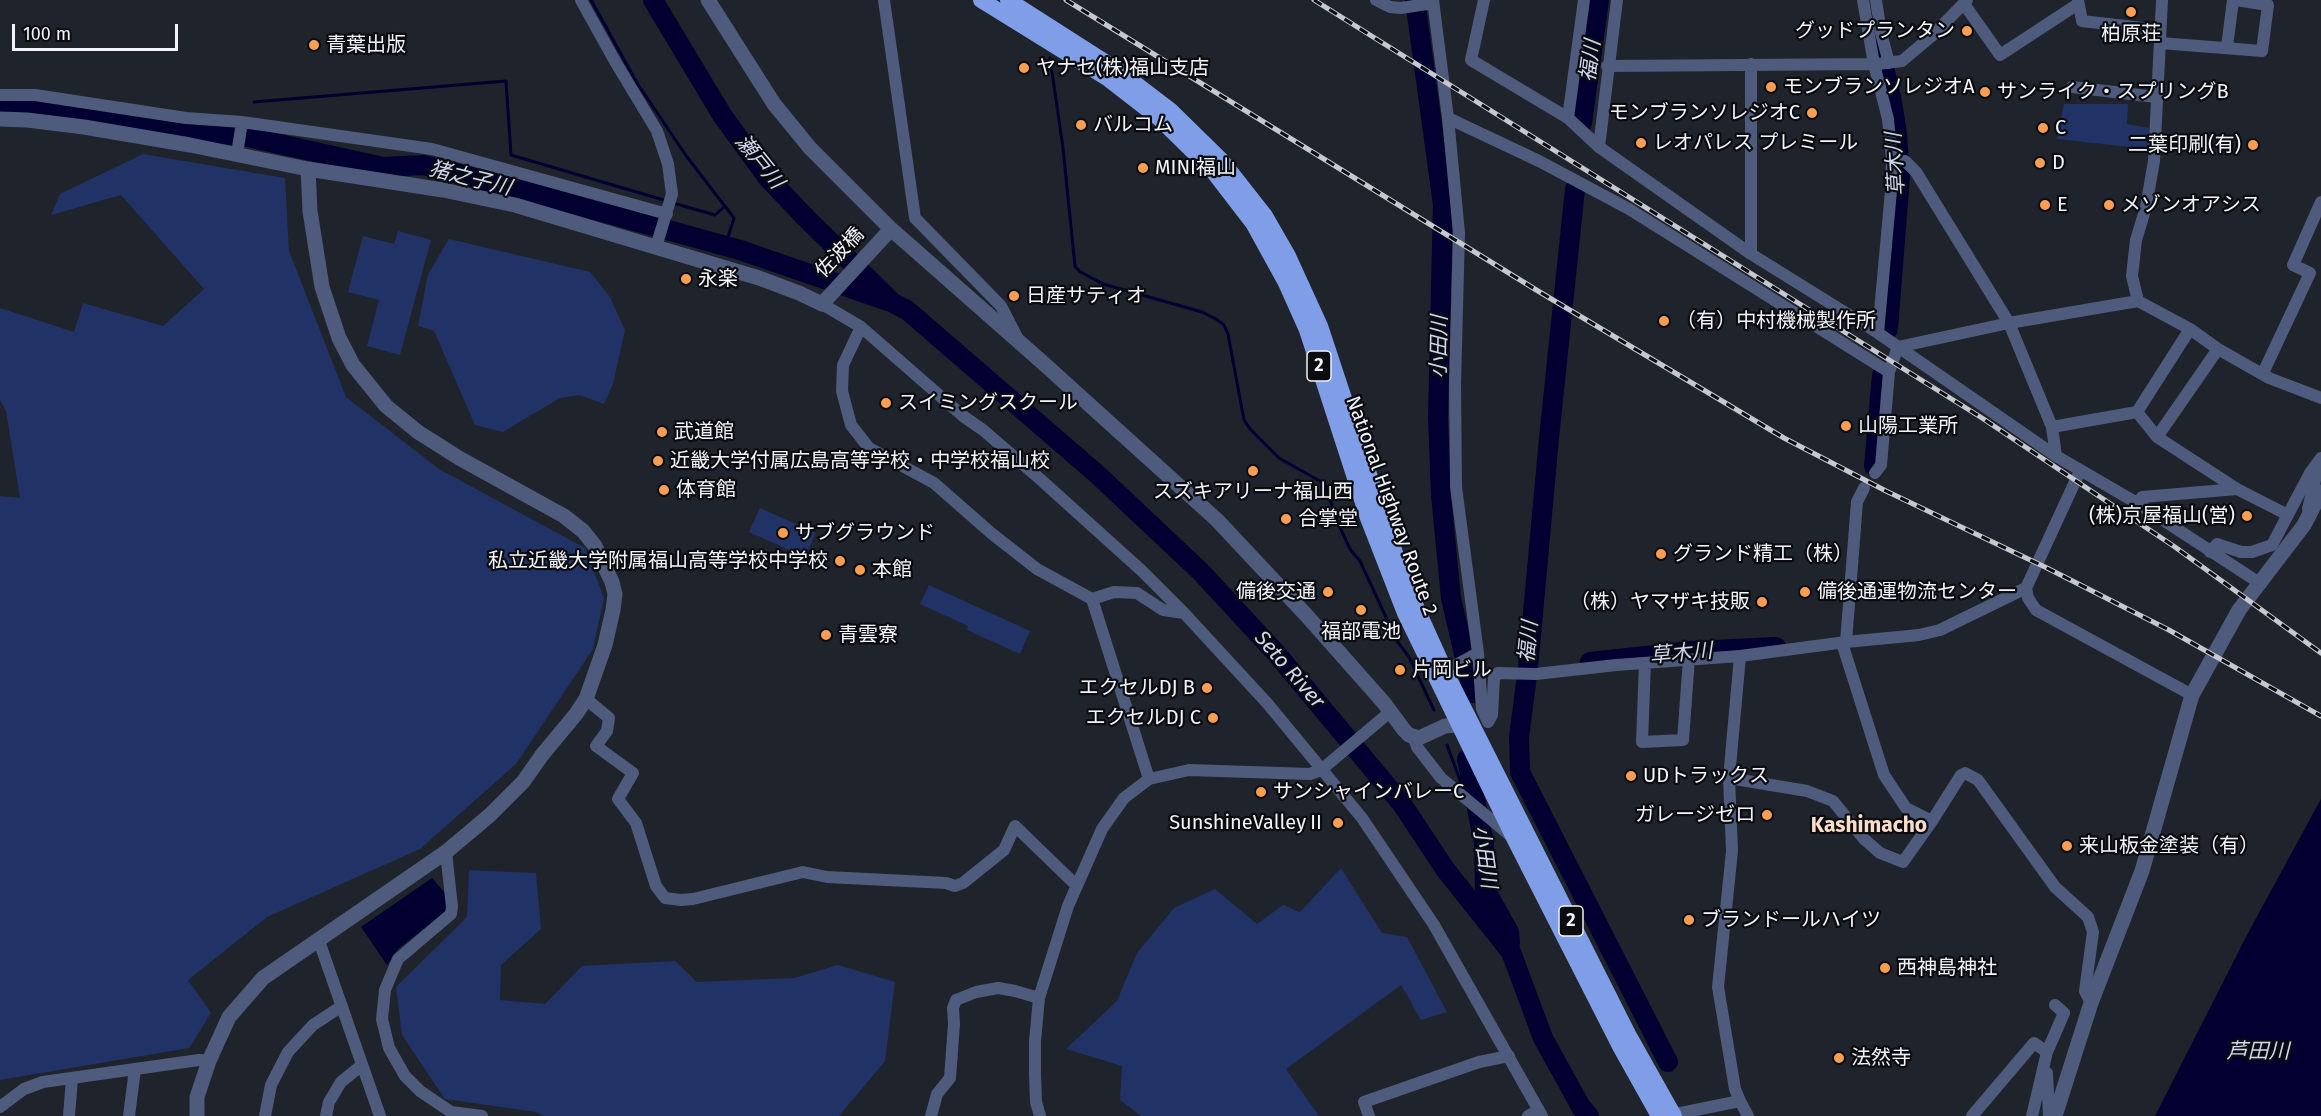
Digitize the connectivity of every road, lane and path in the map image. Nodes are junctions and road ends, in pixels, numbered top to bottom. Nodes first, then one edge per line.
1 (581, 0) edge
2 (708, 0) edge
3 (884, 0) edge
4 (981, 0) edge
5 (1008, 0) edge
6 (1376, 0) edge
7 (1484, 0) edge
8 (1584, 0) edge
9 (1617, 0) edge
10 (1863, 0) edge
11 (1876, 0) edge
12 (2162, 0) edge
13 (2235, 0) edge
14 (1431, 2) edge
15 (1965, 2) edge
16 (2078, 2) edge
17 (2160, 36) junction
18 (2228, 47) junction
19 (1882, 63) junction
20 (1751, 64) junction
21 (1607, 66) junction
22 (2072, 87) dead end
23 (0, 95) edge
24 (2156, 97) junction
25 (1448, 118) junction
26 (1568, 118) junction
27 (0, 119) edge
28 (242, 124) junction
29 (1599, 147) junction
30 (237, 151) junction
31 (1896, 160) junction
32 (308, 169) junction
33 (2321, 202) edge
34 (667, 214) junction
35 (888, 232) junction
36 (658, 243) junction
37 (1751, 254) junction
38 (824, 301) junction
39 (2138, 302) junction
40 (2009, 323) junction
41 (861, 327) junction
42 (2190, 329) junction
43 (1878, 333) junction
44 (1020, 343) junction
45 (1898, 347) junction
46 (2218, 350) junction
47 (1889, 372) junction
48 (2263, 374) junction
49 (2321, 398) edge
50 (2137, 412) junction
51 (2052, 427) junction
52 (2157, 437) junction
53 (2056, 456) junction
54 (2320, 459) edge
55 (2080, 471) junction
56 (1875, 473) dead end
57 (1864, 488) dead end
58 (2237, 489) junction
59 (2321, 492) edge
60 (2137, 503) junction
61 (2289, 515) junction
62 (2304, 525) junction
63 (2210, 552) junction
64 (2260, 584) junction
65 (2026, 588) junction
66 (1092, 598) junction
67 (1184, 613) junction
68 (1844, 642) junction
69 (1476, 655) junction
70 (1740, 656) junction
71 (1689, 659) junction
72 (1645, 663) junction
73 (1446, 670) junction
74 (2192, 695) junction
75 (586, 699) junction
76 (1386, 715) junction
77 (1472, 724) junction
78 (1413, 736) junction
79 (1322, 769) junction
80 (1149, 778) junction
81 (1729, 778) junction
82 (1932, 821) junction
83 (1515, 840) junction
84 (447, 852) junction
85 (1077, 886) junction
86 (319, 941) junction
87 (1039, 998) junction
88 (2091, 1003) junction
89 (2055, 1005) dead end
90 (342, 1006) junction
91 (2047, 1052) junction
92 (1509, 1056) junction
93 (209, 1061) junction
94 (362, 1065) junction
95 (135, 1069) junction
96 (72, 1078) junction
97 (1740, 1101) junction
98 (0, 1107) edge
99 (451, 1114) edge
100 (1536, 1114) edge
101 (1675, 1115) edge
102 (3, 1116) edge
103 (69, 1116) edge
104 (129, 1116) edge
105 (197, 1116) edge
106 (265, 1116) edge
107 (326, 1116) edge
108 (380, 1116) edge
109 (482, 1116) edge
110 (931, 1116) edge
111 (1040, 1116) edge
112 (1369, 1116) edge
113 (1748, 1116) edge
114 (1972, 1116) edge
115 (2032, 1116) edge
116 (2049, 1116) edge
117 (2055, 1116) edge

1 - 34 street
2 - 35 street
3 - 44 street
4 - 73 highway, National Highway Route 2 / 2
5 - 73 highway, National Highway Route 2 / 2
6 - 14 street
7 - 26 street
8 - 26 street
9 - 21 street
10 - 19 street
11 - 19 street
12 - 17 street
13 - 18 street
13 - 18 street
14 - 25 street
15 - 16 street
15 - 19 street
16 - 17 street
17 - 18 street
17 - 24 street
19 - 20 street
19 - 31 street
20 - 21 street
20 - 37 street
21 - 29 street
22 - 24 street
23 - 28 street
24 - 39 street
25 - 47 street
25 - 69 street
26 - 29 street
27 - 30 street
28 - 30 street
28 - 34 street
29 - 37 street
30 - 32 street
31 - 40 street
31 - 43 street
32 - 36 street
32 - 75 street
33 - 48 street
34 - 36 street
35 - 38 street, 佐波橋
35 - 44 street
36 - 38 street
37 - 43 street
38 - 41 street
39 - 40 street
39 - 42 street
40 - 45 street
40 - 51 street
41 - 66 street
41 - 67 street
42 - 46 street
42 - 50 street
43 - 45 street
44 - 76 street
45 - 47 street
45 - 53 street
46 - 48 street
46 - 52 street
47 - 56 street
48 - 49 street
50 - 51 street
50 - 52 street
51 - 53 street
52 - 58 street
53 - 55 street
54 - 61 street
54 - 62 street
55 - 60 street
55 - 65 street
57 - 68 street
58 - 60 street
58 - 61 street
59 - 62 street
60 - 63 street
61 - 63 street
62 - 64 street
63 - 64 street
64 - 74 street
65 - 68 street
65 - 74 street
66 - 67 street
66 - 80 street
67 - 79 street
68 - 70 street
68 - 82 street
69 - 73 street
69 - 77 street
70 - 71 street
70 - 81 street
71 - 72 street
71 - 72 street
72 - 77 street
73 - 77 highway, National Highway Route 2 / 2
74 - 88 street
75 - 84 street
75 - 85 street
76 - 78 street
76 - 79 street
77 - 78 street
77 - 83 highway, National Highway Route 2 / 2
77 - 101 highway, National Highway Route 2 / 2
78 - 83 street
79 - 80 street
79 - 92 street
80 - 85 street
81 - 82 street
81 - 97 street
82 - 88 street
83 - 101 highway, National Highway Route 2 / 2
84 - 86 street
84 - 99 street
85 - 87 street
86 - 90 street
86 - 93 street
87 - 110 street
87 - 111 street
88 - 117 street
89 - 91 street
90 - 94 street
90 - 106 street
91 - 114 street
91 - 115 street
91 - 116 street
92 - 100 street
92 - 112 street
93 - 95 street
93 - 105 street
94 - 107 street
94 - 108 street
95 - 96 street
95 - 104 street
96 - 98 street
96 - 103 street
97 - 101 street
97 - 113 street
98 - 102 street
99 - 109 street

